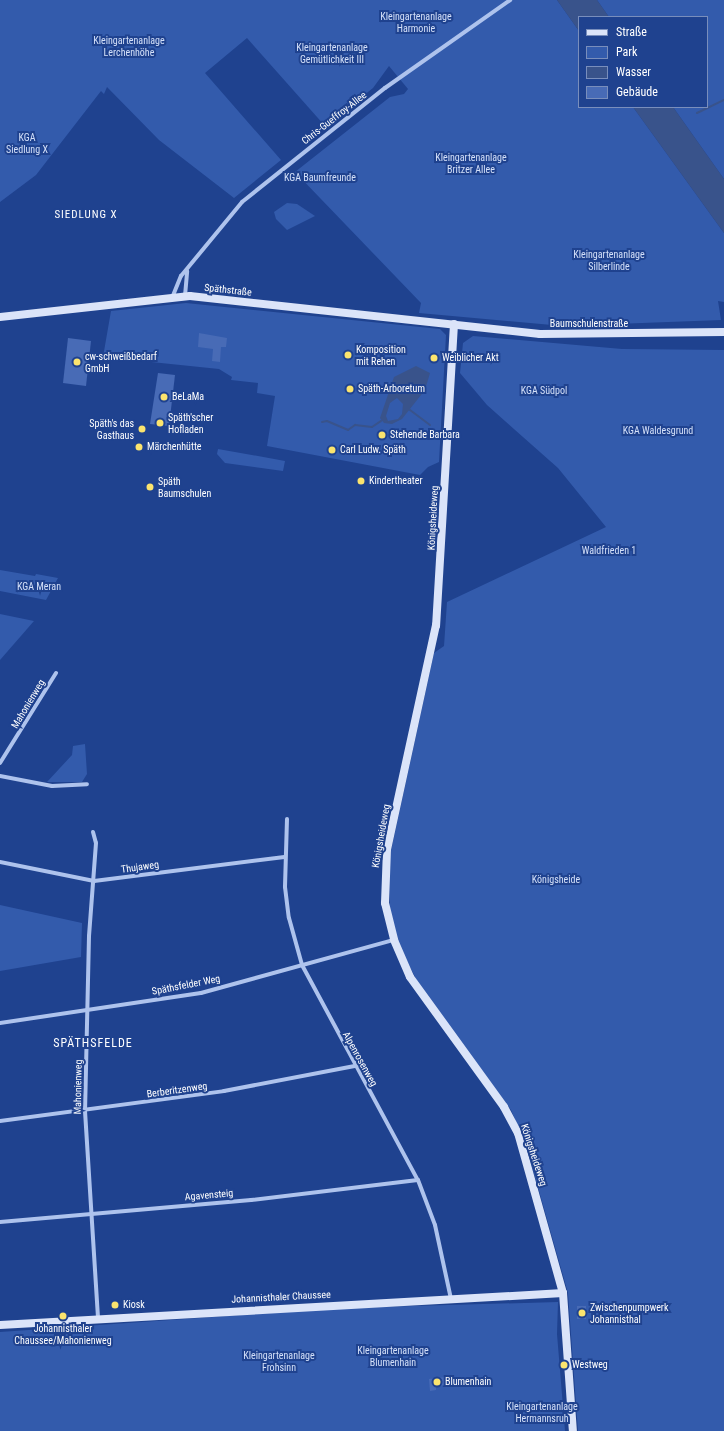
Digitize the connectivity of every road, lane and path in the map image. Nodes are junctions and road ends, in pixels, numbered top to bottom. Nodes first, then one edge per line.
1 (510, 0) edge
2 (187, 270) junction
3 (185, 296) junction
4 (172, 298) junction
5 (0, 317) edge
6 (454, 324) junction
7 (724, 332) edge
8 (56, 673) dead end
9 (0, 763) edge
10 (0, 776) edge
11 (87, 784) dead end
12 (288, 819) dead end
13 (93, 832) dead end
14 (284, 857) junction
15 (0, 862) edge
16 (94, 881) junction
17 (394, 940) junction
18 (302, 966) junction
19 (87, 1009) junction
20 (0, 1023) edge
21 (355, 1066) junction
22 (85, 1111) junction
23 (0, 1121) edge
24 (418, 1180) junction
25 (92, 1214) junction
26 (0, 1222) edge
27 (563, 1293) junction
28 (451, 1300) junction
29 (98, 1318) junction
30 (0, 1325) edge
31 (573, 1431) edge

1 - 2 street, Chris-Gueffroy-Allee
2 - 3 street
2 - 4 street, Chris-Gueffroy-Allee
3 - 4 street, Späthstraße
3 - 6 street, Späthstraße
4 - 5 street, Späthstraße
6 - 7 street, Baumschulenstraße
6 - 17 street, Königsheideweg
8 - 9 street, Mahonienweg
10 - 11 street
12 - 14 street, Alpenrosenweg
13 - 16 street, Mahonienweg
14 - 16 street, Thujaweg
14 - 18 street, Alpenrosenweg
15 - 16 street, Thujaweg
16 - 19 street, Mahonienweg
17 - 18 street, Späthsfelder Weg
17 - 27 street, Königsheideweg
18 - 19 street, Späthsfelder Weg
18 - 21 street, Alpenrosenweg
19 - 20 street, Späthsfelder Weg
19 - 22 street, Mahonienweg
21 - 22 street, Berberitzenweg
21 - 24 street, Alpenrosenweg
22 - 23 street, Berberitzenweg
22 - 25 street, Mahonienweg
24 - 25 street, Agavensteig
24 - 28 street, Alpenrosenweg
25 - 26 street, Agavensteig
25 - 29 street, Mahonienweg
27 - 28 street, Johannisthaler Chaussee
27 - 31 street, Königsheideweg
28 - 29 street, Johannisthaler Chaussee
29 - 30 street, Johannisthaler Chaussee

